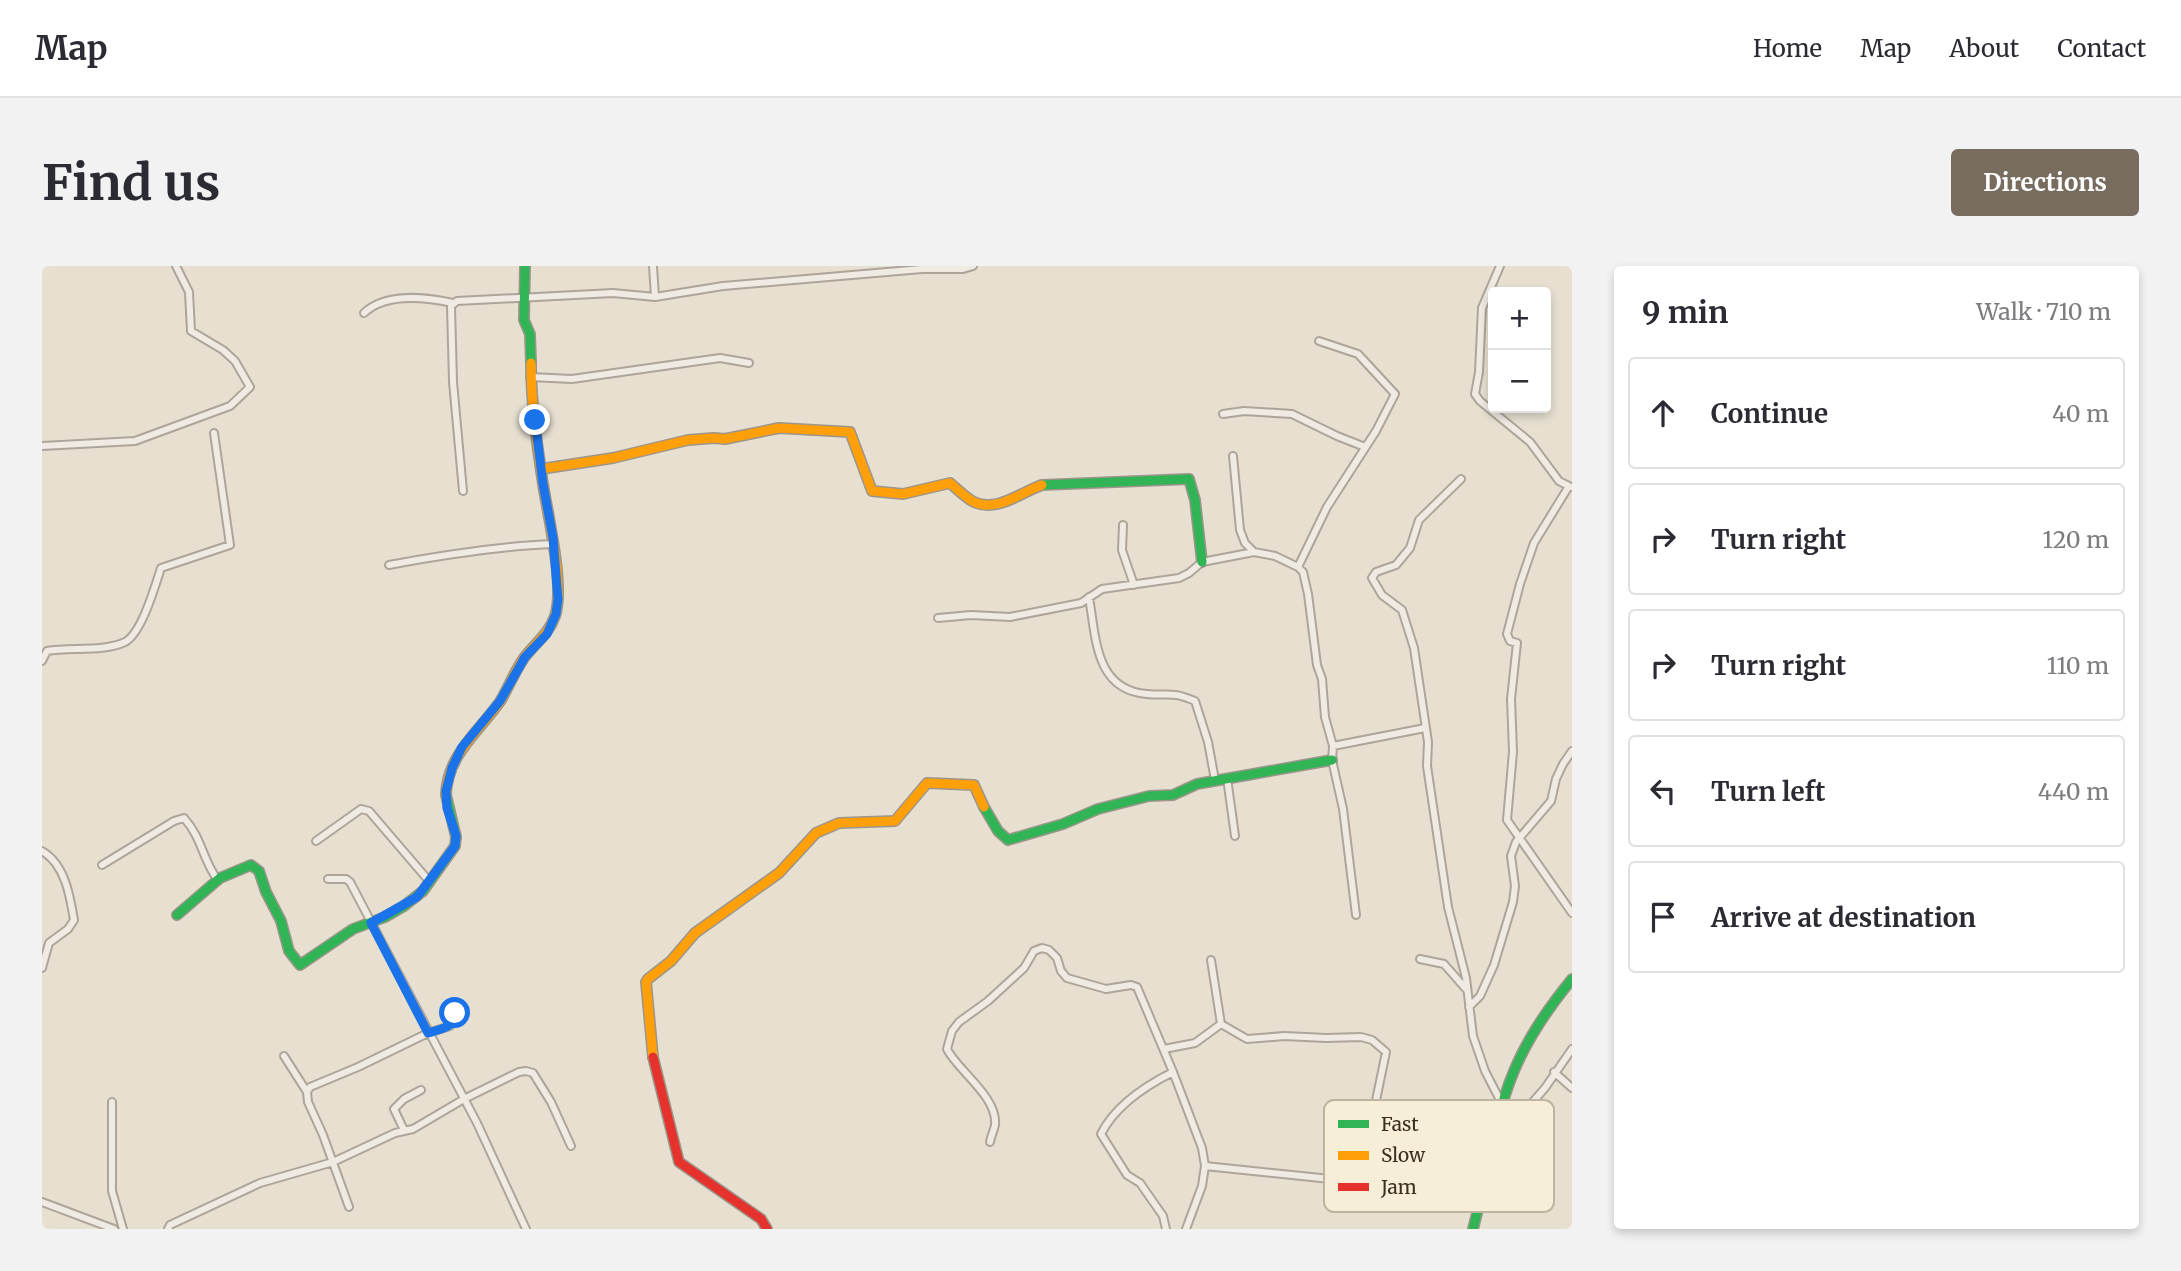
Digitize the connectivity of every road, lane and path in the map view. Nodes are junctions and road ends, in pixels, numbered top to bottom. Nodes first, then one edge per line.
1 (176, 266) edge
2 (525, 266) edge
3 (653, 266) edge
4 (973, 266) edge
5 (1500, 266) edge
6 (655, 297) junction
7 (524, 299) junction
8 (453, 303) junction
9 (364, 313) dead end
10 (1319, 341) dead end
11 (749, 363) dead end
12 (530, 377) junction
13 (1223, 414) dead end
14 (214, 433) dead end
15 (42, 446) edge
16 (1365, 447) junction
17 (1233, 456) dead end
18 (541, 469) junction
19 (1461, 479) dead end
20 (1570, 487) edge
21 (463, 491) dead end
22 (1124, 525) dead end
23 (553, 544) junction
24 (1254, 552) junction
25 (1202, 562) junction
26 (389, 565) dead end
27 (1298, 566) junction
28 (1135, 585) junction
29 (1089, 597) junction
30 (937, 618) dead end
31 (42, 662) edge
32 (1425, 728) junction
33 (1334, 746) junction
34 (1572, 751) edge
35 (1332, 760) junction
36 (1227, 778) junction
37 (1214, 780) junction
38 (1235, 836) dead end
39 (1519, 838) junction
40 (316, 841) dead end
41 (42, 851) edge
42 (102, 865) dead end
43 (217, 879) junction
44 (328, 879) dead end
45 (429, 881) junction
46 (1572, 913) edge
47 (177, 915) dead end
48 (1356, 915) dead end
49 (371, 923) junction
50 (1420, 959) dead end
51 (1211, 960) dead end
52 (42, 968) edge
53 (1572, 979) edge
54 (1467, 990) junction
55 (1469, 1007) junction
56 (455, 1013) dead end
57 (1221, 1024) junction
58 (428, 1033) junction
59 (1164, 1049) junction
60 (1572, 1049) edge
61 (284, 1056) dead end
62 (1173, 1072) junction
63 (1554, 1072) junction
64 (1572, 1088) edge
65 (421, 1090) dead end
66 (307, 1092) junction
67 (464, 1099) junction
68 (1376, 1100) edge
69 (1500, 1100) edge
70 (1504, 1100) edge
71 (1534, 1100) edge
72 (112, 1102) dead end
73 (404, 1130) junction
74 (990, 1142) dead end
75 (571, 1146) dead end
76 (333, 1162) junction
77 (1205, 1166) junction
78 (1324, 1178) edge
79 (42, 1202) edge
80 (349, 1207) dead end
81 (114, 1229) edge
82 (123, 1229) edge
83 (168, 1229) edge
84 (526, 1229) edge
85 (767, 1229) edge
86 (1166, 1229) edge
87 (1186, 1229) edge

1 - 15 street
2 - 7 main road
3 - 6 street
4 - 6 street
5 - 20 street
6 - 7 street
7 - 8 street
7 - 12 main road
8 - 9 street
8 - 21 street
10 - 16 street
11 - 12 street
12 - 18 main road
13 - 16 street
14 - 31 street
16 - 27 street
17 - 24 street
18 - 23 main road
18 - 25 main road
19 - 32 street
20 - 39 street
22 - 28 street
23 - 26 street
23 - 45 main road
24 - 25 street
24 - 27 street
25 - 28 street
27 - 33 street
28 - 29 street
29 - 30 street
29 - 37 street
32 - 33 street
32 - 54 street
33 - 35 street
34 - 39 street
35 - 36 main road
35 - 48 street
36 - 37 main road
36 - 38 street
37 - 85 main road
39 - 46 street
39 - 55 street
40 - 45 street
41 - 52 street
42 - 43 street
43 - 47 main road
43 - 49 main road
44 - 49 street
45 - 49 main road
49 - 58 street
50 - 54 street
51 - 57 street
53 - 70 main road
54 - 55 street
55 - 69 street
56 - 58 street
57 - 59 street
57 - 68 street
58 - 66 street
58 - 67 street
59 - 62 street
59 - 74 street
60 - 63 street
61 - 66 street
62 - 77 street
62 - 86 street
63 - 64 street
63 - 71 street
65 - 73 street
66 - 76 street
67 - 73 street
67 - 75 street
67 - 84 street
72 - 82 street
73 - 76 street
76 - 80 street
76 - 83 street
77 - 78 street
77 - 87 street
79 - 81 street

